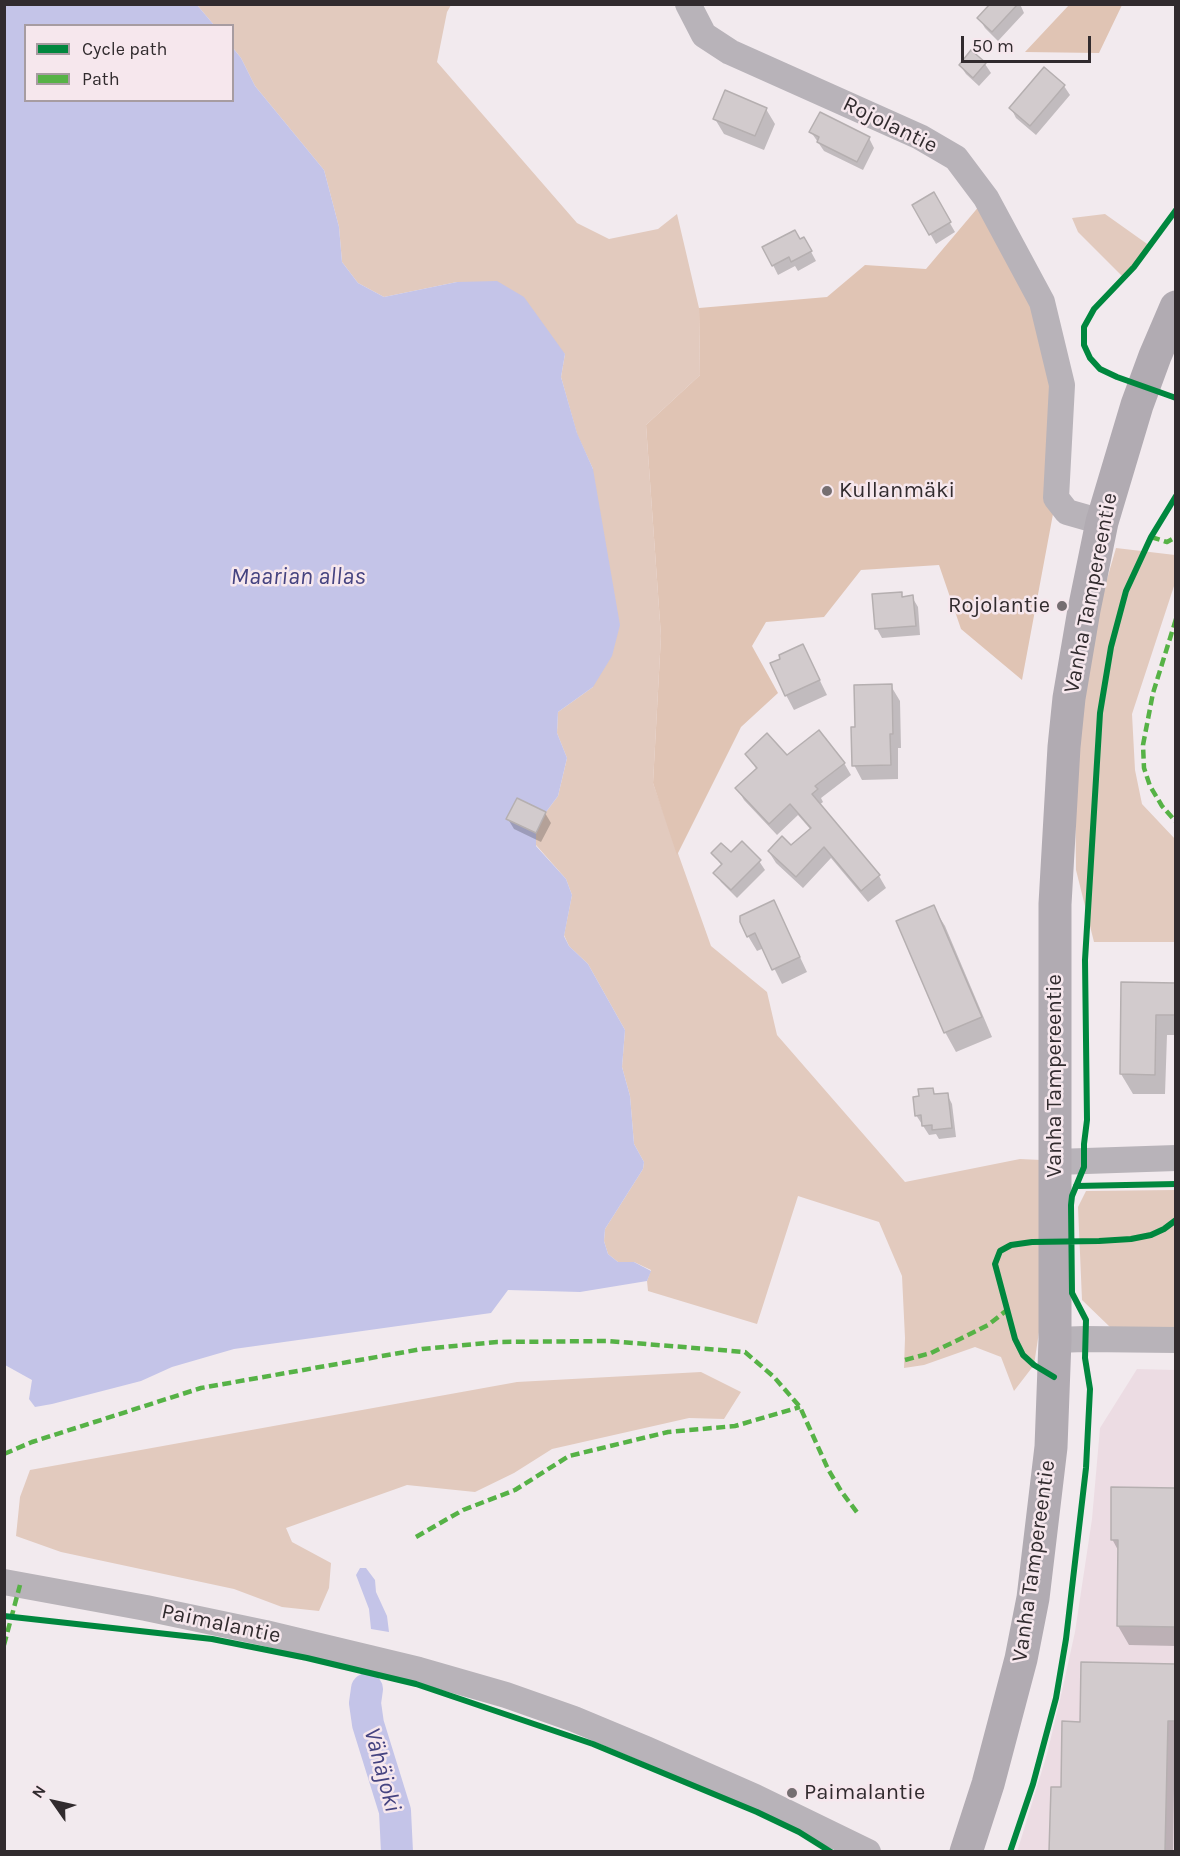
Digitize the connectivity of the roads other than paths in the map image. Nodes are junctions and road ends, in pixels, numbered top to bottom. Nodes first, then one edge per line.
1 (688, 4) edge
2 (1176, 308) edge
3 (1102, 522) junction
4 (1176, 1158) edge
5 (1056, 1162) junction
6 (1055, 1340) junction
7 (1176, 1340) edge
8 (4, 1582) edge
9 (867, 1851) edge
10 (966, 1851) edge

1 - 3 street, Rojolantie
2 - 3 main road, Vanha Tampereentie
3 - 5 main road, Vanha Tampereentie
4 - 5 street
5 - 6 main road, Vanha Tampereentie
6 - 7 street
6 - 10 main road, Vanha Tampereentie
8 - 9 street, Paimalantie

